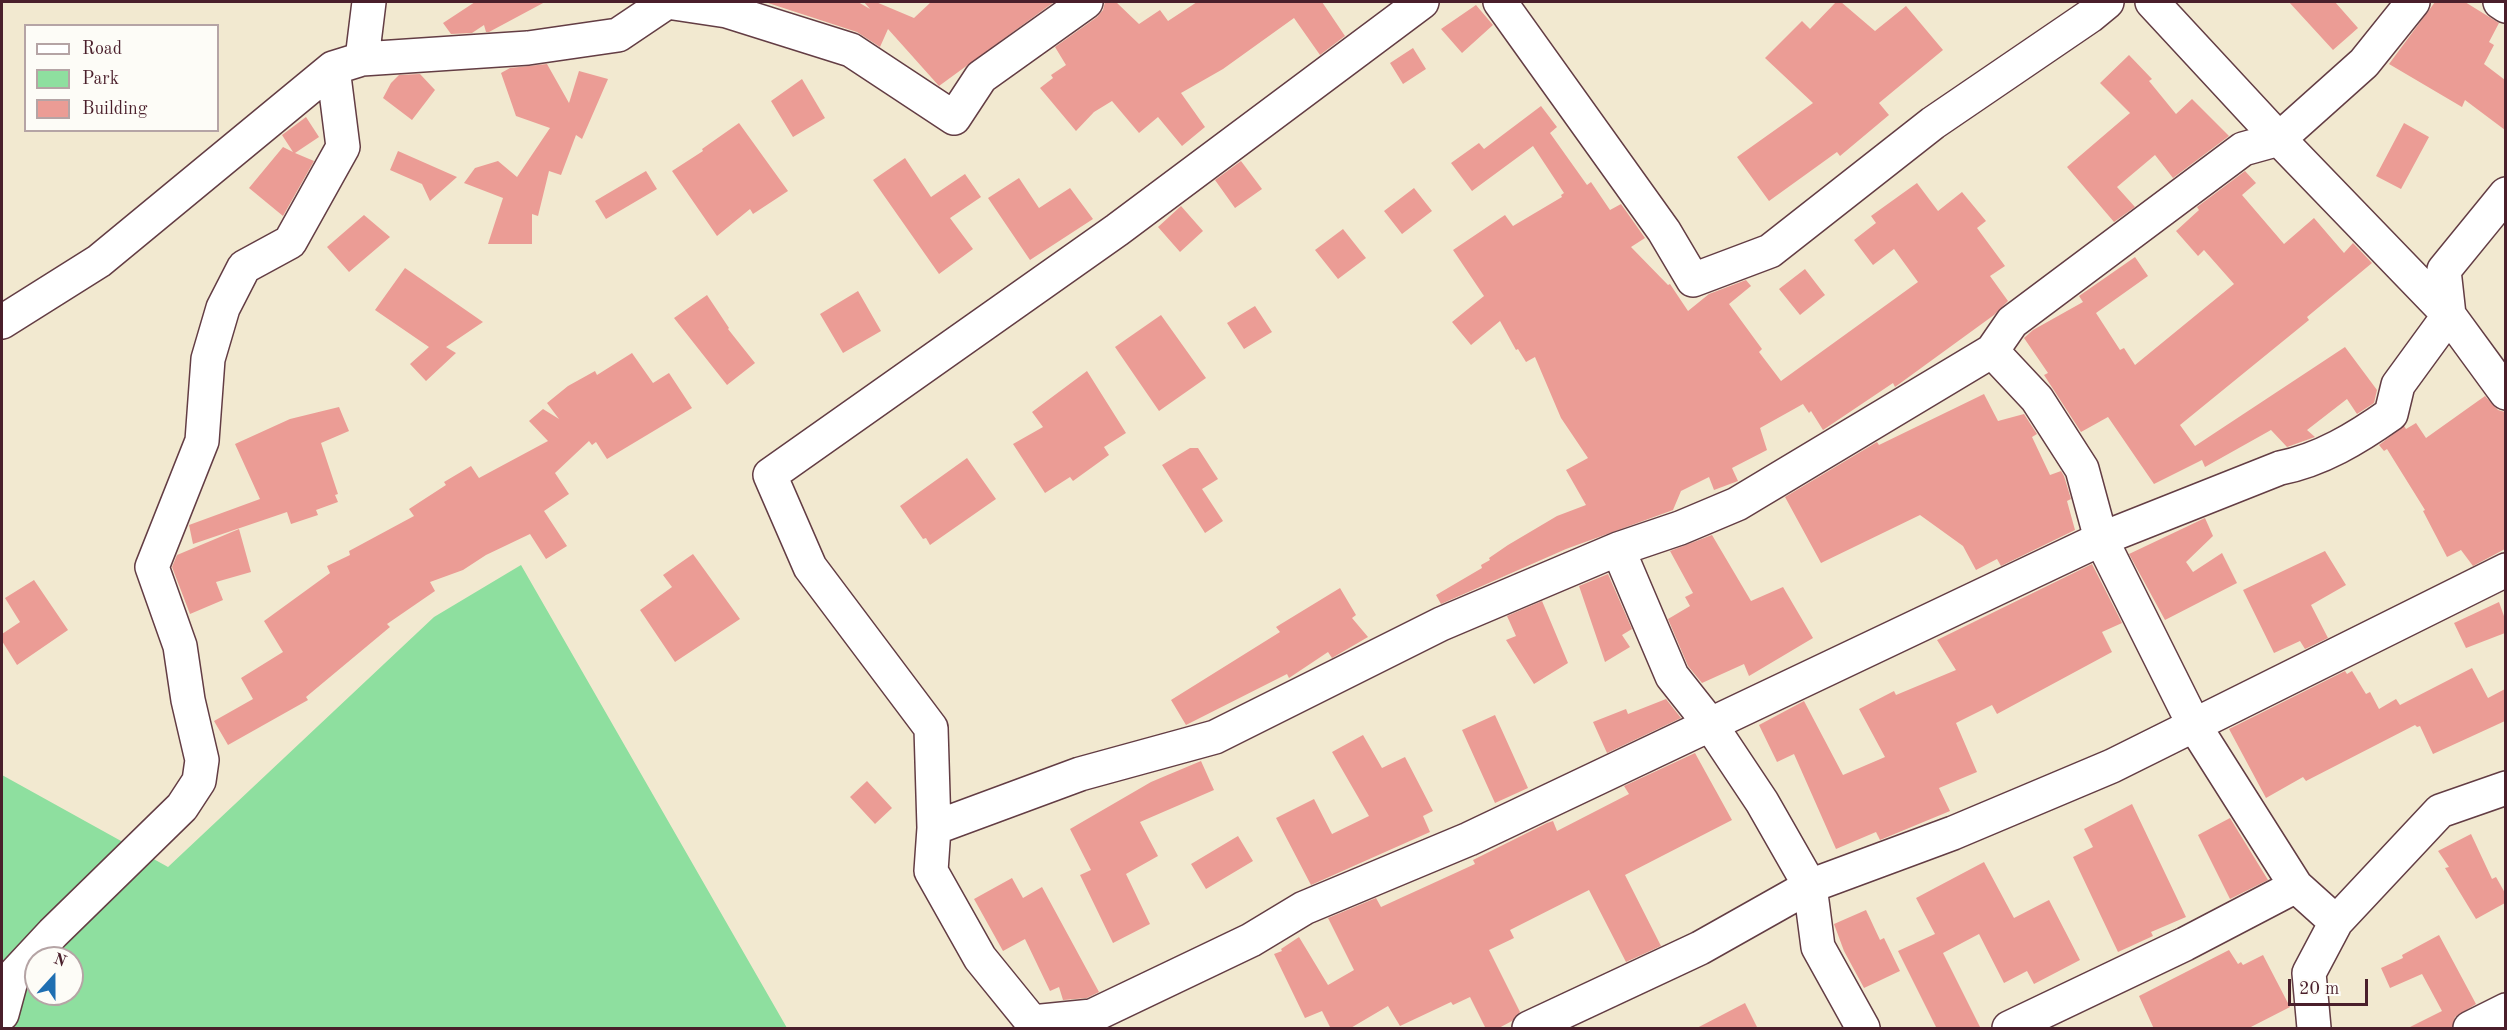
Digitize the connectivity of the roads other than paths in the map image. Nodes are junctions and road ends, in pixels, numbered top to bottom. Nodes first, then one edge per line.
1 (369, 2) edge
2 (1086, 2) edge
3 (1422, 2) edge
4 (1500, 2) edge
5 (2107, 2) edge
6 (2152, 2) edge
7 (2413, 2) edge
8 (2500, 2) edge
9 (2505, 6) edge
10 (347, 64) junction
11 (2279, 139) junction
12 (2505, 194) edge
13 (2449, 315) junction
14 (2, 322) edge
15 (1992, 351) junction
16 (2505, 393) edge
17 (2102, 539) junction
18 (1618, 549) junction
19 (2505, 570) edge
20 (1710, 724) junction
21 (2194, 725) junction
22 (2505, 788) edge
23 (934, 828) junction
24 (1810, 886) junction
25 (2296, 886) junction
26 (2336, 922) junction
27 (2505, 1010) edge
28 (2, 1014) edge
29 (1529, 1029) edge
30 (1863, 1029) edge
31 (2009, 1029) edge
32 (2314, 1029) edge
33 (2470, 1029) edge

1 - 10 street
2 - 10 street
3 - 23 street
4 - 5 street
6 - 11 street
7 - 11 street
8 - 9 street
10 - 14 street
10 - 28 street
11 - 13 street
11 - 15 street
12 - 13 street
13 - 16 street
13 - 17 street
15 - 17 street
15 - 18 street
17 - 20 street
17 - 21 street
18 - 20 street
18 - 23 street
19 - 21 street
20 - 23 street
20 - 24 street
21 - 24 street
21 - 25 street
22 - 26 street
24 - 29 street
24 - 30 street
25 - 26 street
25 - 31 street
26 - 32 street
27 - 33 street

